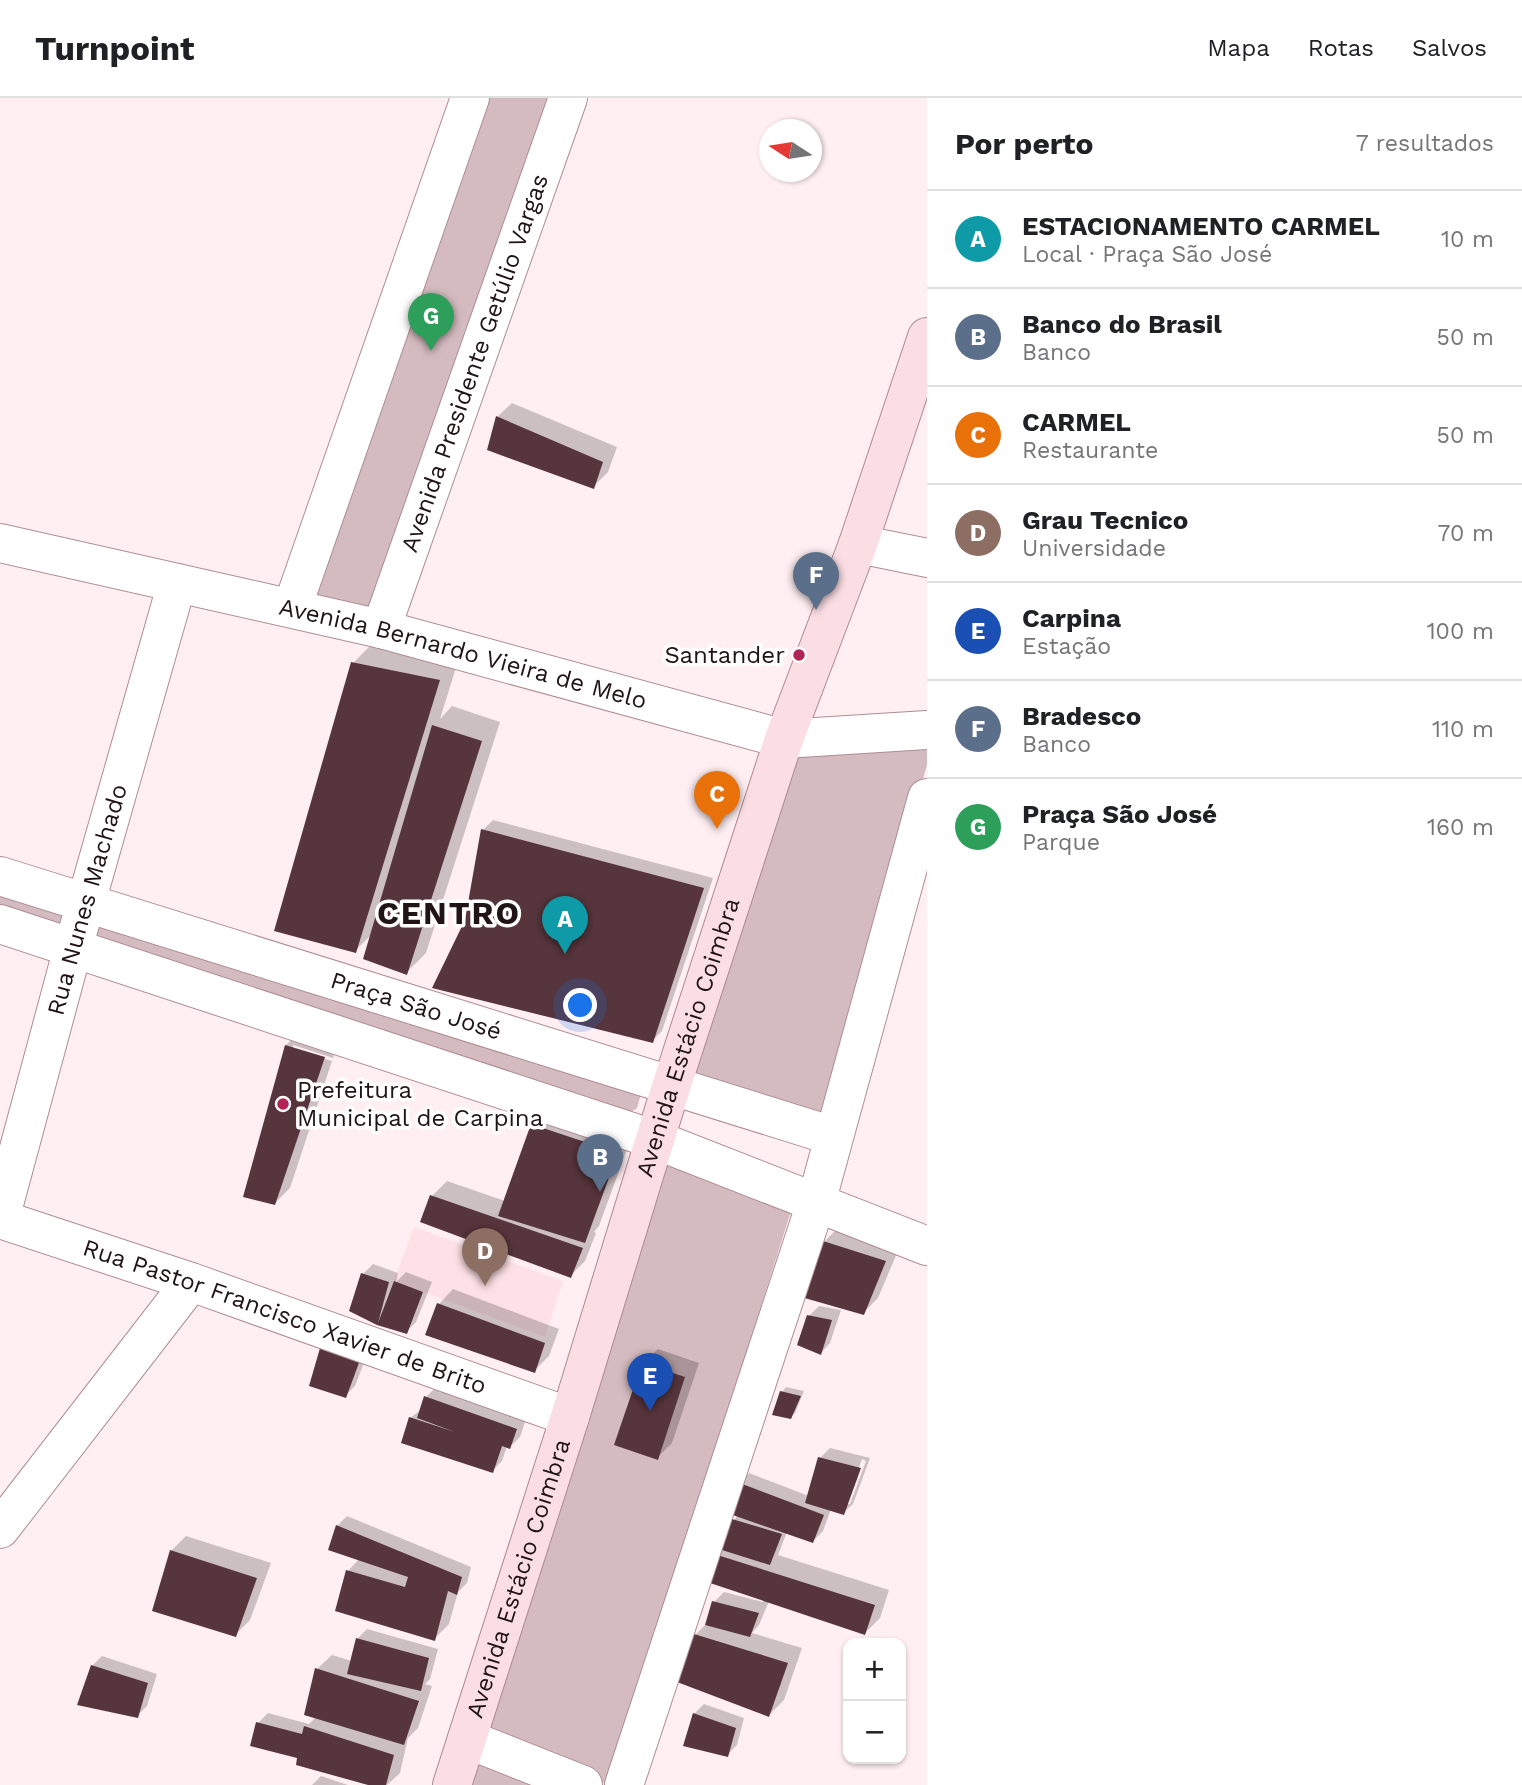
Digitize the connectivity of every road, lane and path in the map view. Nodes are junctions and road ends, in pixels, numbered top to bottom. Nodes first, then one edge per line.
1 (470, 98) edge
2 (568, 98) edge
3 (927, 337) edge
4 (0, 543) edge
5 (858, 544) junction
6 (927, 558) edge
7 (177, 583) junction
8 (292, 608) junction
9 (381, 629) junction
10 (927, 730) edge
11 (785, 739) junction
12 (927, 798) edge
13 (12, 879) edge
14 (86, 904) junction
15 (4, 926) edge
16 (73, 948) junction
17 (672, 1084) junction
18 (833, 1136) junction
19 (656, 1140) junction
20 (816, 1203) junction
21 (0, 1219) edge
22 (927, 1246) edge
23 (191, 1282) junction
24 (570, 1416) junction
25 (0, 1529) edge
26 (467, 1739) junction
27 (452, 1785) edge
28 (583, 1785) edge
29 (624, 1785) edge

1 - 8 street
2 - 9 street, Avenida Presidente Getúlio Vargas
3 - 5 main road, Avenida Estácio Coimbra
4 - 7 street, Avenida Bernardo Vieira de Melo
5 - 6 street
5 - 11 main road, Avenida Estácio Coimbra
7 - 8 street, Avenida Bernardo Vieira de Melo
7 - 14 street, Rua Nunes Machado
8 - 9 street, Avenida Bernardo Vieira de Melo
9 - 11 street, Avenida Bernardo Vieira de Melo
10 - 11 street, Avenida Bernardo Vieira de Melo
11 - 17 main road, Avenida Estácio Coimbra
12 - 18 street
13 - 14 street, Praça São José
13 - 15 street
14 - 16 street, Rua Nunes Machado
14 - 17 street, Praça São José
15 - 16 street, Praça São José
16 - 19 street, Praça São José
16 - 21 street, Rua Nunes Machado
17 - 18 street, Praça São José
17 - 19 main road, Avenida Estácio Coimbra
18 - 20 street
19 - 20 street, Praça São José
19 - 24 main road, Avenida Estácio Coimbra
20 - 22 street, Praça São José
20 - 29 street
21 - 23 street, Rua Pastor Francisco Xavier de Brito
23 - 24 street, Rua Pastor Francisco Xavier de Brito
23 - 25 street
24 - 26 main road, Avenida Estácio Coimbra
26 - 27 main road, Avenida Estácio Coimbra
26 - 28 street

